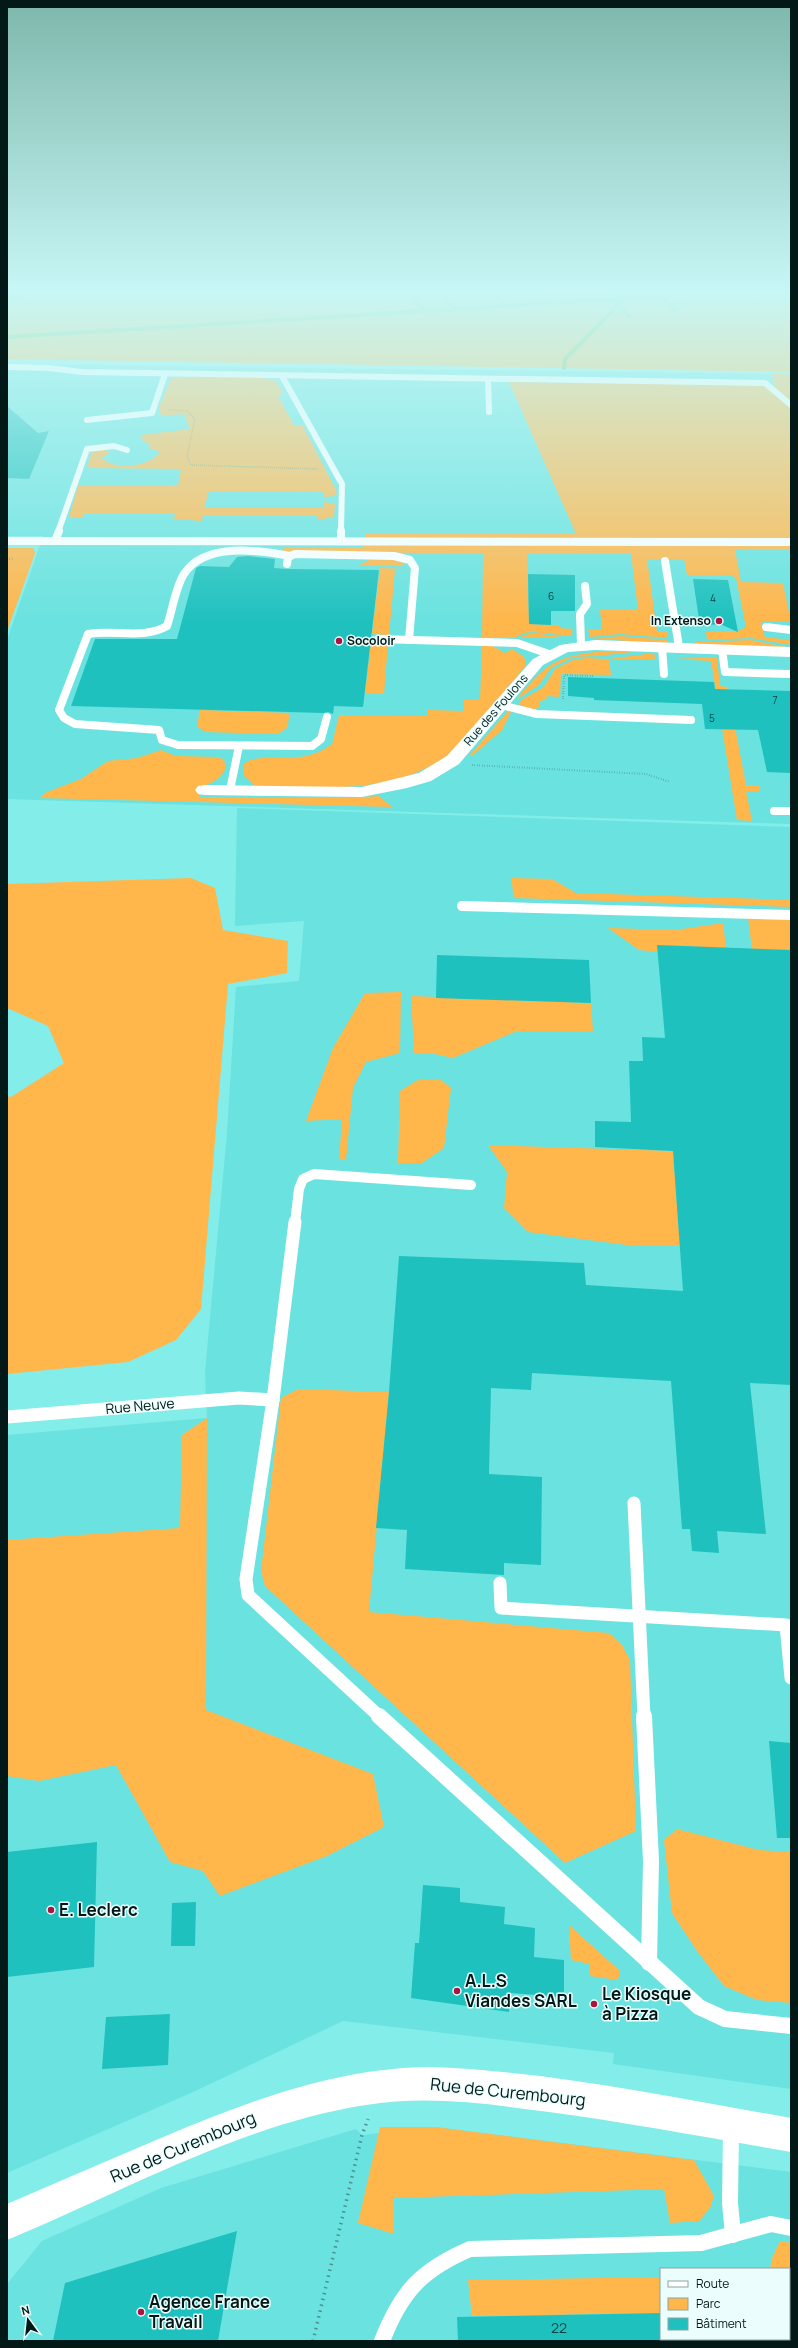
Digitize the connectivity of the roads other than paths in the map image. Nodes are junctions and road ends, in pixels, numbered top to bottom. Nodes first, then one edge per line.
1 (154, 404) edge
2 (297, 404) edge
3 (489, 404) edge
4 (489, 412) dead end
5 (87, 420) dead end
6 (127, 450) dead end
7 (7, 541) edge
8 (55, 541) junction
9 (341, 541) junction
10 (791, 542) edge
11 (290, 556) junction
12 (665, 561) dead end
13 (286, 564) dead end
14 (585, 586) dead end
15 (766, 627) dead end
16 (791, 630) edge
17 (378, 639) dead end
18 (409, 640) junction
19 (581, 645) junction
20 (662, 647) junction
21 (678, 647) junction
22 (722, 649) junction
23 (791, 652) edge
24 (549, 654) junction
25 (664, 674) dead end
26 (789, 674) dead end
27 (501, 705) junction
28 (327, 717) dead end
29 (690, 720) dead end
30 (239, 746) junction
31 (204, 790) dead end
32 (230, 790) junction
33 (774, 811) dead end
34 (791, 811) edge
35 (462, 906) dead end
36 (791, 915) edge
37 (470, 1185) dead end
38 (273, 1400) junction
39 (7, 1417) edge
40 (634, 1503) dead end
41 (500, 1583) dead end
42 (640, 1617) junction
43 (791, 1678) edge
44 (649, 1963) junction
45 (791, 2026) edge
46 (731, 2124) junction
47 (791, 2135) edge
48 (7, 2222) edge
49 (791, 2228) edge
50 (733, 2235) junction
51 (382, 2341) edge

1 - 5 lane
2 - 9 lane
3 - 4 lane
6 - 8 lane
7 - 8 street
8 - 9 street
9 - 10 street
11 - 13 lane
11 - 18 lane
11 - 30 lane
12 - 21 lane
14 - 19 lane
15 - 16 lane
17 - 18 lane
18 - 24 lane
19 - 20 street, Rue des Foulons
19 - 24 street, Rue des Foulons
20 - 21 street, Rue des Foulons
20 - 25 lane
21 - 22 street, Rue des Foulons
22 - 23 street, Rue des Foulons
22 - 26 lane
24 - 27 street, Rue des Foulons
27 - 29 lane
27 - 32 street, Rue des Foulons
28 - 30 lane
30 - 32 lane
31 - 32 street, Rue des Foulons
33 - 34 lane
35 - 36 lane
37 - 38 lane
38 - 39 lane, Rue Neuve
38 - 44 lane
40 - 42 lane
41 - 42 lane
42 - 43 lane
42 - 44 lane
44 - 45 lane
46 - 47 street, Rue de Curembourg
46 - 48 street, Rue de Curembourg
46 - 50 lane
49 - 50 lane
50 - 51 lane

